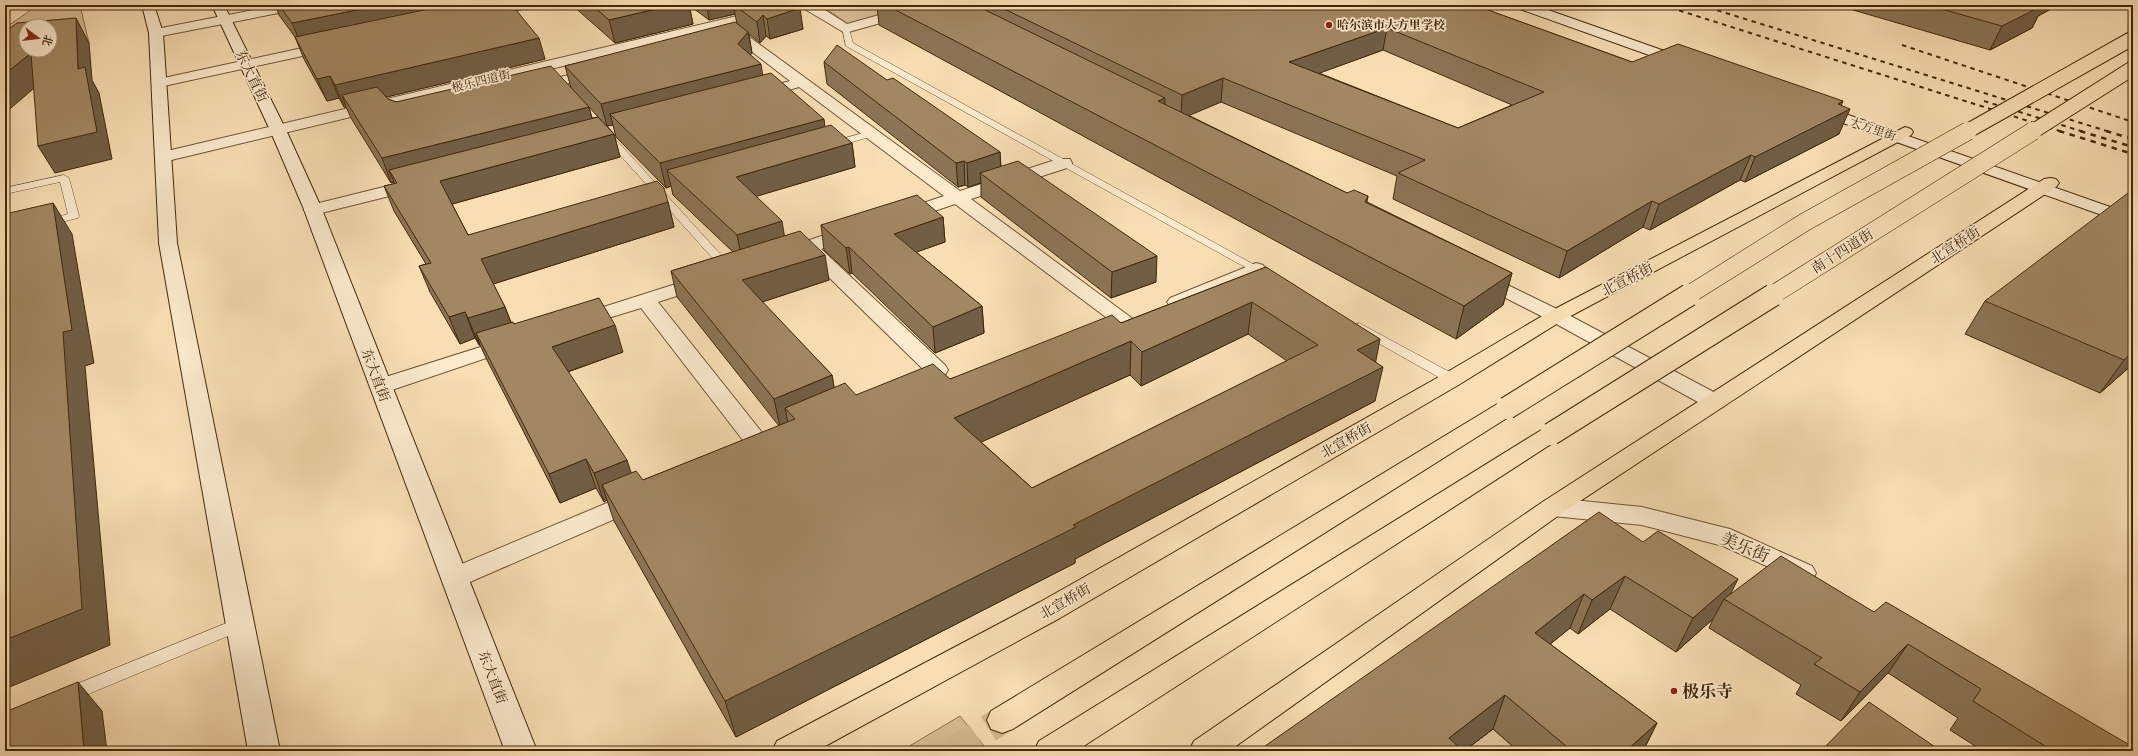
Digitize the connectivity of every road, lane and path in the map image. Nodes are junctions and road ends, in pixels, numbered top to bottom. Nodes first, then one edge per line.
1 (148, 5) edge
2 (299, 5) edge
3 (523, 5) edge
4 (799, 5) edge
5 (808, 5) edge
6 (929, 5) edge
7 (1522, 5) edge
8 (1540, 5) edge
9 (222, 12) edge
10 (469, 17) edge
11 (705, 28) junction
12 (845, 30) junction
13 (156, 33) junction
14 (2133, 38) edge
15 (346, 43) edge
16 (246, 65) junction
17 (2133, 68) edge
18 (612, 69) edge
19 (558, 82) junction
20 (802, 82) junction
21 (159, 83) junction
22 (520, 91) edge
23 (569, 93) edge
24 (742, 98) edge
25 (1807, 102) edge
26 (278, 130) junction
27 (605, 133) edge
28 (870, 134) junction
29 (1900, 134) junction
30 (818, 149) edge
31 (164, 157) junction
32 (1064, 163) junction
33 (429, 180) edge
34 (2046, 186) junction
35 (5, 191) edge
36 (956, 198) junction
37 (313, 210) junction
38 (2133, 212) edge
39 (2133, 221) edge
40 (36, 225) edge
41 (808, 247) junction
42 (766, 260) edge
43 (1256, 269) junction
44 (1464, 269) edge
45 (738, 270) joint
46 (1276, 280) edge
47 (646, 300) junction
48 (1556, 316) junction
49 (1351, 322) edge
50 (1126, 323) junction
51 (563, 327) edge
52 (1104, 332) edge
53 (532, 337) edge
54 (1452, 378) junction
55 (916, 379) edge
56 (381, 386) junction
57 (1715, 402) junction
58 (782, 437) edge
59 (760, 446) junction
60 (738, 455) edge
61 (658, 490) edge
62 (1553, 507) junction
63 (454, 578) junction
64 (1826, 585) edge
65 (240, 624) junction
66 (56, 699) edge
67 (1002, 720) tunnel mouth
68 (264, 751) edge
69 (521, 751) edge
70 (788, 751) edge
71 (1050, 751) edge
72 (1205, 751) edge

1 - 13 street
2 - 9 street
3 - 10 street
4 - 11 street, 极乐四道街
5 - 12 street
6 - 12 street
7 - 8 street
9 - 13 street
9 - 16 street, 东大直街
11 - 20 street
11 - 26 street, 极乐四道街
12 - 32 lane
13 - 21 street
14 - 67 main road, bridge
15 - 16 street
16 - 21 street
16 - 26 street, 东大直街
17 - 71 main road, 南十四道街, bridge
18 - 19 street
19 - 22 street
19 - 23 lane
20 - 24 street
20 - 28 street
21 - 31 street
25 - 29 street, 大方里街
26 - 31 street, 极乐四道街
26 - 37 street, 东大直街
27 - 45 lane
28 - 30 lane
28 - 36 street
29 - 34 street, 大方里街
29 - 48 main road, 北宣桥街
31 - 65 street
32 - 36 street
32 - 43 lane
33 - 37 street
34 - 38 street, 大方里街
34 - 39 street, 大方里街
34 - 57 main road, 北宣桥街
35 - 40 lane
36 - 41 street
36 - 50 street
37 - 56 street, 东大直街
41 - 42 street
41 - 55 street
43 - 46 lane
43 - 50 street
44 - 48 street
45 - 47 street
47 - 51 street
47 - 59 street
48 - 54 main road, 北宣桥街
48 - 57 street
49 - 54 lane
50 - 52 street
53 - 56 street
54 - 70 main road, 北宣桥街
56 - 63 street, 东大直街
57 - 62 main road, 北宣桥街
58 - 59 street
59 - 60 street
61 - 63 street
62 - 64 street, 美乐街
62 - 72 main road, 北宣桥街
63 - 69 street, 东大直街
65 - 66 lane
65 - 68 street

